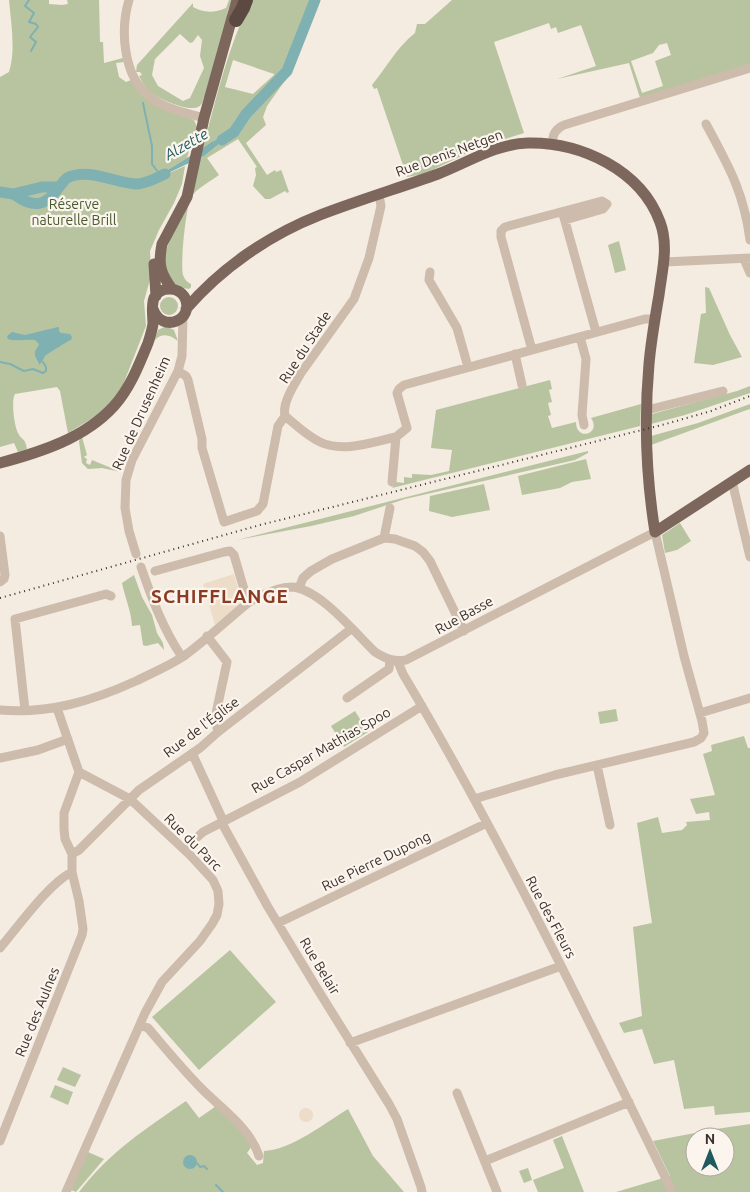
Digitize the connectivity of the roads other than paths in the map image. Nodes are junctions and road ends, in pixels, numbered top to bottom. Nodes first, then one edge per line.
1 (128, 0) edge
2 (237, 0) edge
3 (244, 0) edge
4 (236, 20) joint
5 (750, 68) edge
6 (216, 78) junction
7 (204, 118) junction
8 (706, 124) dead end
9 (552, 144) junction
10 (193, 166) junction
11 (379, 195) junction
12 (750, 240) edge
13 (747, 259) edge
14 (664, 262) junction
15 (430, 272) dead end
16 (750, 273) edge
17 (204, 289) junction
18 (175, 290) junction
19 (156, 296) junction
20 (153, 310) junction
21 (185, 312) junction
22 (655, 319) junction
23 (168, 322) junction
24 (596, 332) junction
25 (580, 336) junction
26 (149, 340) junction
27 (182, 341) junction
28 (532, 350) junction
29 (515, 354) junction
30 (468, 367) junction
31 (178, 371) junction
32 (522, 385) dead end
33 (723, 391) dead end
34 (646, 410) junction
35 (285, 416) junction
36 (584, 425) dead end
37 (396, 437) junction
38 (0, 463) edge
39 (750, 470) edge
40 (732, 481) junction
41 (392, 482) dead end
42 (390, 508) dead end
43 (655, 532) junction
44 (0, 536) edge
45 (384, 538) junction
46 (136, 554) dead end
47 (750, 557) edge
48 (141, 567) dead end
49 (154, 571) dead end
50 (2, 581) edge
51 (299, 588) junction
52 (112, 596) dead end
53 (248, 603) junction
54 (351, 629) junction
55 (464, 632) junction
56 (207, 636) junction
57 (182, 657) junction
58 (394, 661) junction
59 (346, 698) dead end
60 (750, 698) edge
61 (422, 706) junction
62 (58, 708) junction
63 (0, 710) edge
64 (26, 710) junction
65 (700, 713) junction
66 (218, 732) junction
67 (68, 738) junction
68 (192, 753) junction
69 (0, 758) edge
70 (597, 765) junction
71 (79, 772) junction
72 (130, 799) junction
73 (474, 799) junction
74 (222, 822) junction
75 (487, 823) junction
76 (610, 825) dead end
77 (184, 849) junction
78 (72, 854) junction
79 (72, 872) junction
80 (278, 923) junction
81 (0, 948) edge
82 (561, 966) junction
83 (140, 1025) junction
84 (350, 1043) junction
85 (457, 1093) dead end
86 (629, 1102) junction
87 (0, 1141) edge
88 (259, 1156) dead end
89 (485, 1161) junction
90 (671, 1188) dead end
91 (66, 1192) edge
92 (422, 1192) edge
93 (497, 1192) edge

1 - 7 street
2 - 6 main road
3 - 4 highway
4 - 6 main road
5 - 9 street
6 - 7 main road
7 - 10 main road
8 - 12 street
9 - 11 main road, Rue Denis Netgen
9 - 14 main road, Rue Denis Netgen
10 - 18 main road
10 - 19 main road
11 - 17 main road, Rue Denis Netgen
11 - 35 street, Rue du Stade
13 - 14 street
13 - 16 street
14 - 22 main road, Rue Denis Netgen
15 - 30 street
17 - 18 main road
17 - 21 main road, Rue Denis Netgen
18 - 19 main road
18 - 21 main road
19 - 20 main road
20 - 23 main road
20 - 26 main road
21 - 23 main road
21 - 27 street, Rue de Drusenheim
22 - 24 street
22 - 34 main road, Rue Denis Netgen
23 - 26 main road
23 - 27 street
24 - 25 street
24 - 28 street
25 - 28 street
25 - 36 street
26 - 38 main road
27 - 31 street, Rue de Drusenheim
28 - 29 street
29 - 30 street
29 - 32 street
30 - 37 street
31 - 35 street, Rue du Stade
31 - 46 street, Rue de Drusenheim
33 - 34 street
34 - 43 main road, Rue Denis Netgen
35 - 37 street
37 - 41 street
39 - 40 main road
40 - 43 main road
40 - 47 street
42 - 45 street
43 - 55 street, Rue Basse
43 - 65 street
44 - 50 street
45 - 51 street
45 - 55 street
48 - 57 street
49 - 53 street
51 - 53 street
51 - 54 street
52 - 64 street
53 - 56 street
54 - 58 street
54 - 66 street, Rue de l'Église
55 - 58 street, Rue Basse
56 - 57 street
56 - 66 street
57 - 62 street
58 - 59 street
58 - 61 street, Rue des Fleurs
60 - 65 street
61 - 73 street, Rue des Fleurs
61 - 74 street, Rue Caspar Mathias Spoo
62 - 64 street
62 - 67 street
63 - 64 street
65 - 70 street
66 - 68 street, Rue de l'Église
67 - 69 street
67 - 71 street
68 - 72 street, Rue de l'Église
68 - 74 street, Rue Belair
70 - 73 street
70 - 76 street
71 - 72 street, Rue du Parc
71 - 78 street, Rue des Aulnes
72 - 77 street, Rue du Parc
72 - 78 street, Rue de l'Église
73 - 75 street, Rue des Fleurs
74 - 77 street, Rue Caspar Mathias Spoo
74 - 80 street, Rue Belair
75 - 80 street, Rue Pierre Dupong
75 - 82 street, Rue des Fleurs
77 - 83 street, Rue du Parc
78 - 79 street, Rue des Aulnes
79 - 81 street
79 - 87 street, Rue des Aulnes
80 - 84 street, Rue Belair
82 - 84 street
82 - 86 street, Rue des Fleurs
83 - 88 street
83 - 91 street, Rue du Parc
84 - 92 street, Rue Belair
85 - 89 street
86 - 89 street
86 - 90 street, Rue des Fleurs
89 - 93 street

